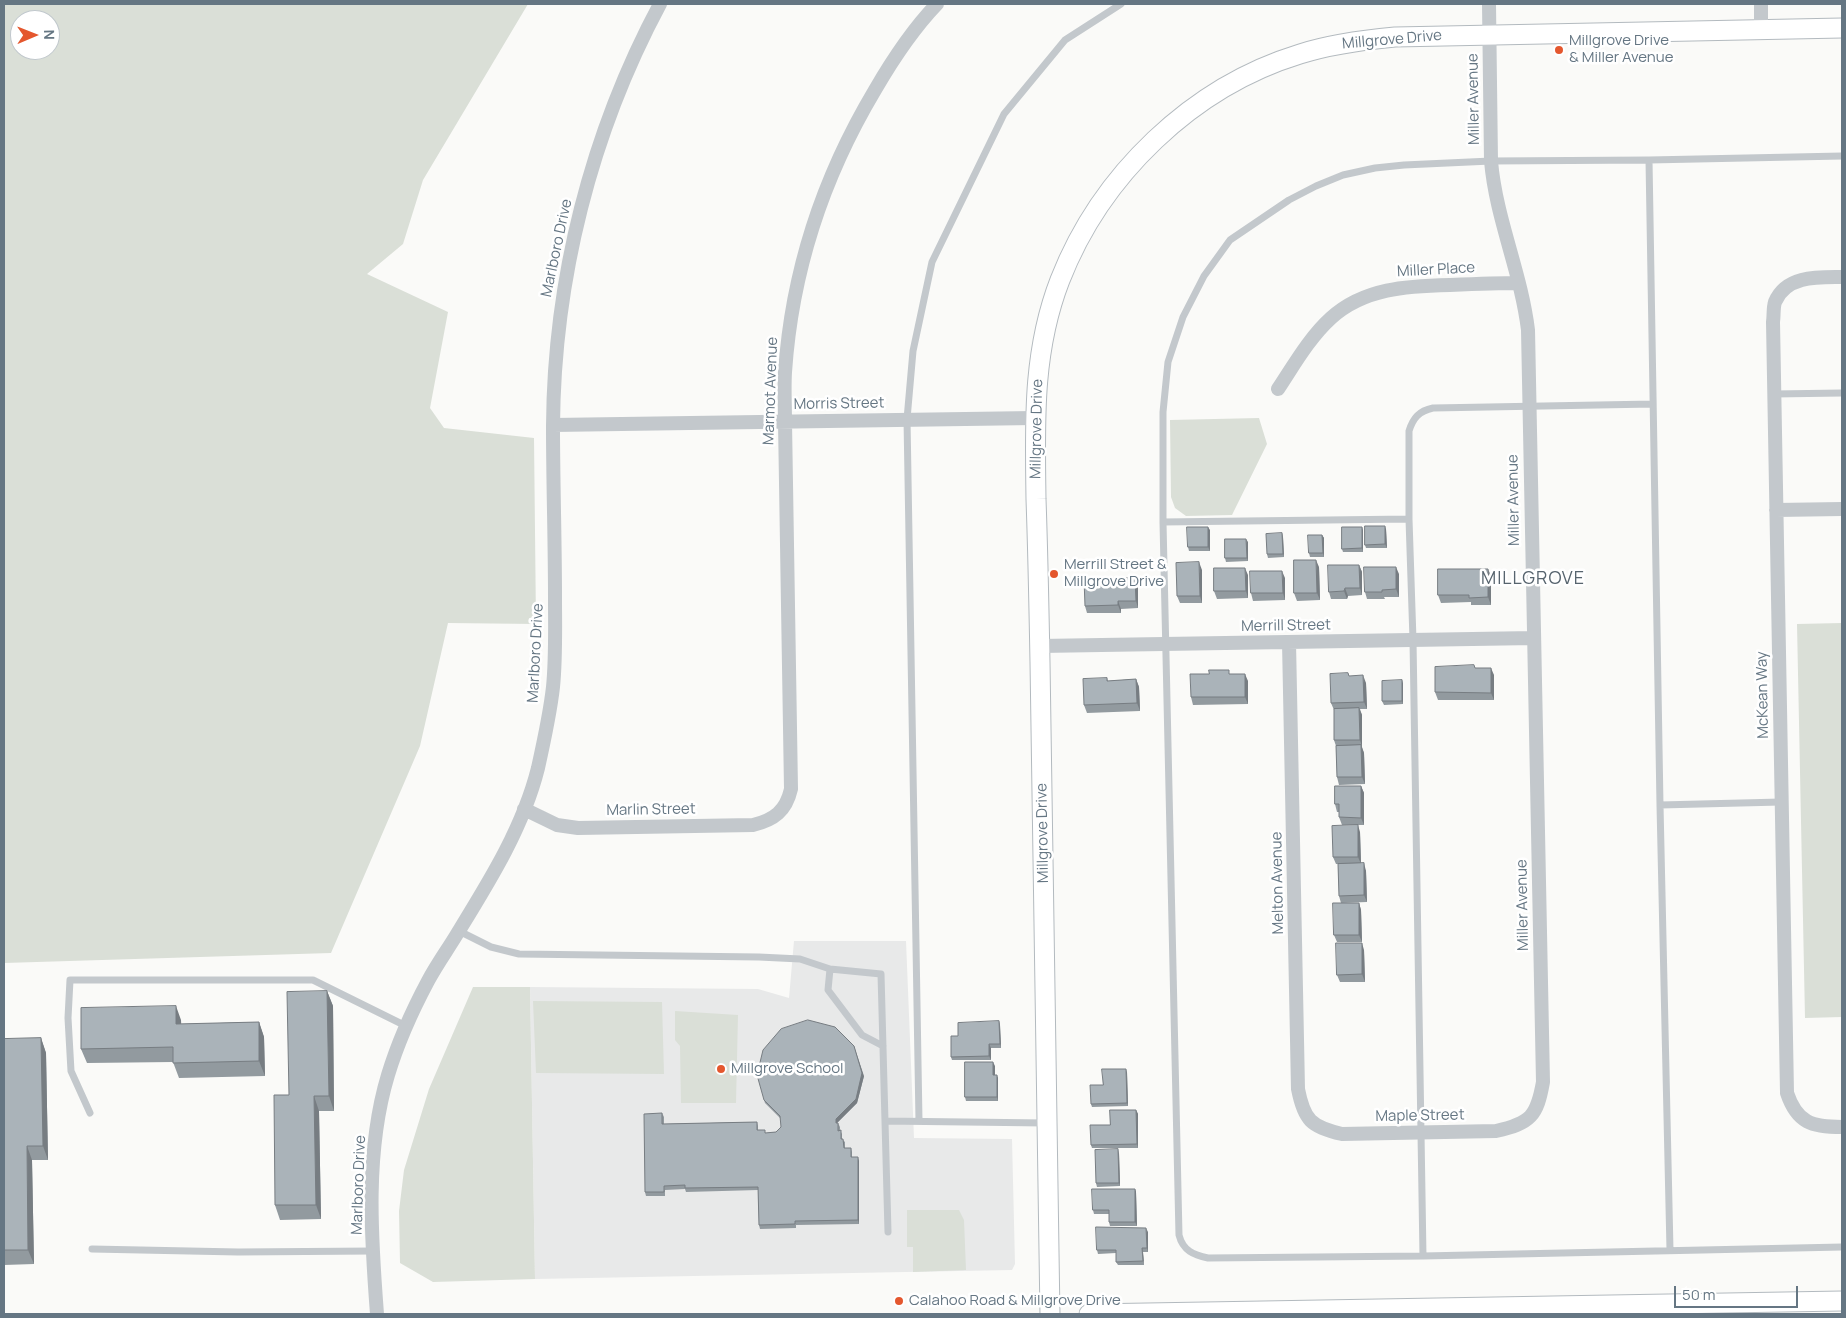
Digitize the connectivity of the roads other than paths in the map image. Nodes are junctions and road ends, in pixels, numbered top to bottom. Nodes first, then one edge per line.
1 (660, 4) edge
2 (937, 4) edge
3 (1121, 4) edge
4 (1489, 4) edge
5 (1761, 4) edge
6 (1842, 28) edge
7 (1761, 29) junction
8 (1489, 34) junction
9 (1842, 156) edge
10 (1649, 160) junction
11 (1491, 161) junction
12 (1842, 277) edge
13 (1519, 283) junction
14 (1278, 389) dead end
15 (1842, 393) edge
16 (1774, 394) junction
17 (1652, 404) junction
18 (1529, 405) junction
19 (1034, 418) junction
20 (907, 419) junction
21 (785, 422) junction
22 (553, 425) junction
23 (1842, 509) edge
24 (1776, 510) junction
25 (1409, 519) junction
26 (1163, 522) junction
27 (1534, 638) junction
28 (1413, 640) junction
29 (1289, 642) junction
30 (1167, 645) junction
31 (1040, 646) junction
32 (1782, 802) junction
33 (1660, 804) junction
34 (524, 809) junction
35 (779, 812) joint
36 (459, 931) junction
37 (830, 969) junction
38 (406, 1026) junction
39 (883, 1046) junction
40 (90, 1114) dead end
41 (1531, 1117) joint
42 (885, 1121) junction
43 (919, 1121) junction
44 (1310, 1121) joint
45 (1047, 1123) junction
46 (1842, 1127) edge
47 (1420, 1132) junction
48 (888, 1232) dead end
49 (1842, 1247) edge
50 (92, 1249) dead end
51 (1670, 1250) junction
52 (373, 1251) junction
53 (1423, 1256) junction
54 (1842, 1301) edge
55 (377, 1314) edge
56 (1050, 1314) edge
57 (1089, 1314) edge

1 - 22 street, Marlboro Drive
2 - 21 street, Marmot Avenue
3 - 20 lane
4 - 8 street, Miller Avenue
5 - 7 street
6 - 7 street, Millgrove Drive
7 - 8 street, Millgrove Drive
8 - 11 street, Miller Avenue
8 - 19 street, Millgrove Drive
9 - 10 lane
10 - 11 lane
10 - 17 lane
11 - 13 street, Miller Avenue
11 - 26 lane
12 - 16 street, McKean Way
13 - 14 street, Miller Place
13 - 18 street, Miller Avenue
15 - 16 lane
16 - 24 street, McKean Way
17 - 18 lane
17 - 33 lane
18 - 25 lane
18 - 27 street, Miller Avenue
19 - 20 street, Morris Street
19 - 31 street, Millgrove Drive
20 - 21 street, Morris Street
20 - 43 lane
21 - 22 street, Morris Street
21 - 35 street, Marmot Avenue
22 - 34 street, Marlboro Drive
23 - 24 street
24 - 32 street, McKean Way
25 - 26 lane
25 - 28 lane
26 - 30 lane
27 - 28 street, Merrill Street
27 - 41 street, Miller Avenue
28 - 29 street, Merrill Street
28 - 47 lane
29 - 30 street, Merrill Street
29 - 44 street, Melton Avenue
30 - 31 street, Merrill Street
30 - 53 lane
31 - 45 street, Millgrove Drive
32 - 33 lane
32 - 46 street, McKean Way
33 - 51 lane
34 - 35 street, Marlin Street
34 - 36 street, Marlboro Drive
36 - 37 lane
36 - 38 street, Marlboro Drive
37 - 39 lane
37 - 39 lane
38 - 40 lane
38 - 52 street, Marlboro Drive
39 - 42 lane
41 - 47 street, Maple Street
42 - 43 lane
42 - 48 lane
43 - 45 lane
44 - 47 street, Maple Street
45 - 56 street, Millgrove Drive
47 - 53 lane
49 - 51 lane
50 - 52 lane
51 - 53 lane
52 - 55 street, Marlboro Drive
54 - 57 street

